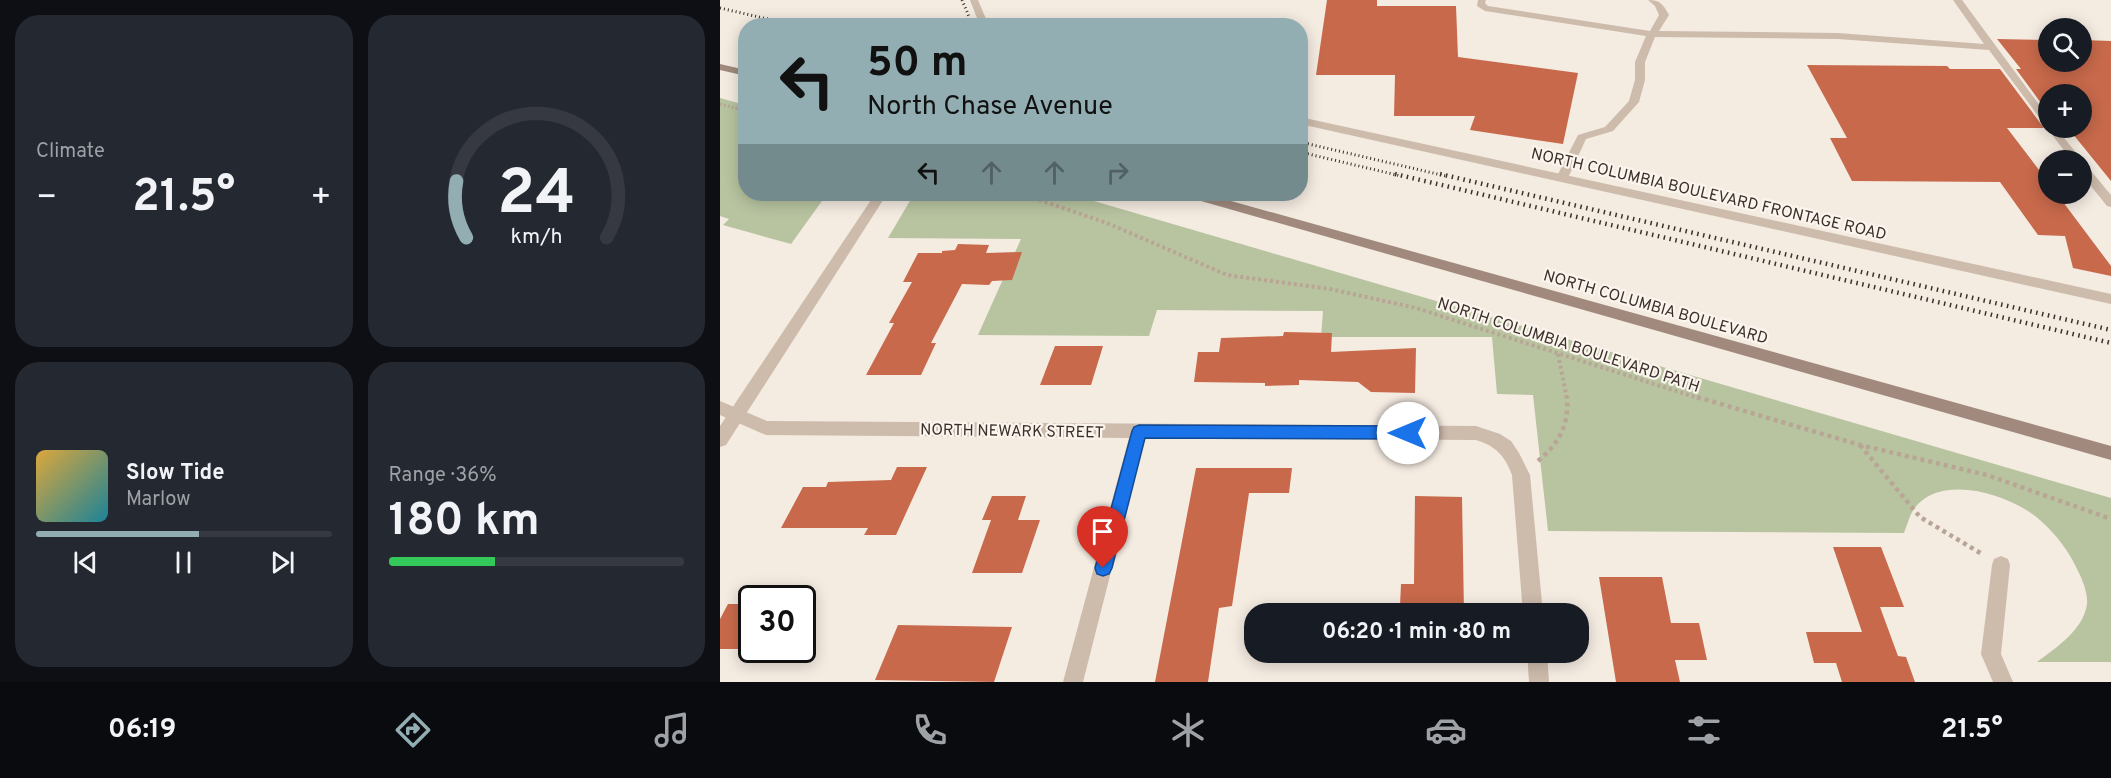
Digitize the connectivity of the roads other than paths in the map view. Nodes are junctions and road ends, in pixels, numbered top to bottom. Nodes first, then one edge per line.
1 (974, 0) edge
2 (1482, 0) edge
3 (1652, 0) edge
4 (1957, 0) edge
5 (982, 18) edge
6 (1652, 34) junction
7 (1990, 47) junction
8 (720, 66) edge
9 (738, 71) edge
10 (2038, 110) edge
11 (1308, 122) edge
12 (2059, 138) edge
13 (2068, 150) edge
14 (1562, 178) junction
15 (2092, 180) edge
16 (876, 201) edge
17 (1217, 201) edge
18 (2111, 203) edge
19 (2111, 299) edge
20 (720, 408) edge
21 (736, 415) junction
22 (1139, 431) junction
23 (720, 440) edge
24 (2111, 453) edge
25 (2001, 565) road end
26 (1532, 603) edge
27 (1537, 663) edge
28 (1073, 682) edge
29 (1539, 682) edge
30 (2003, 682) edge

1 - 5 lane
2 - 6 lane
3 - 6 lane
4 - 7 lane
6 - 7 lane
6 - 14 lane
7 - 10 lane
8 - 9 main road
11 - 14 street, NORTH COLUMBIA BOULEVARD FRONTAGE ROAD
12 - 13 lane
14 - 19 street, NORTH COLUMBIA BOULEVARD FRONTAGE ROAD
15 - 18 lane
16 - 21 street
17 - 24 main road, NORTH COLUMBIA BOULEVARD
20 - 21 street, NORTH NEWARK STREET
21 - 22 street, NORTH NEWARK STREET
21 - 23 street
22 - 26 street, NORTH NEWARK STREET
22 - 28 street
25 - 30 street
27 - 29 street

